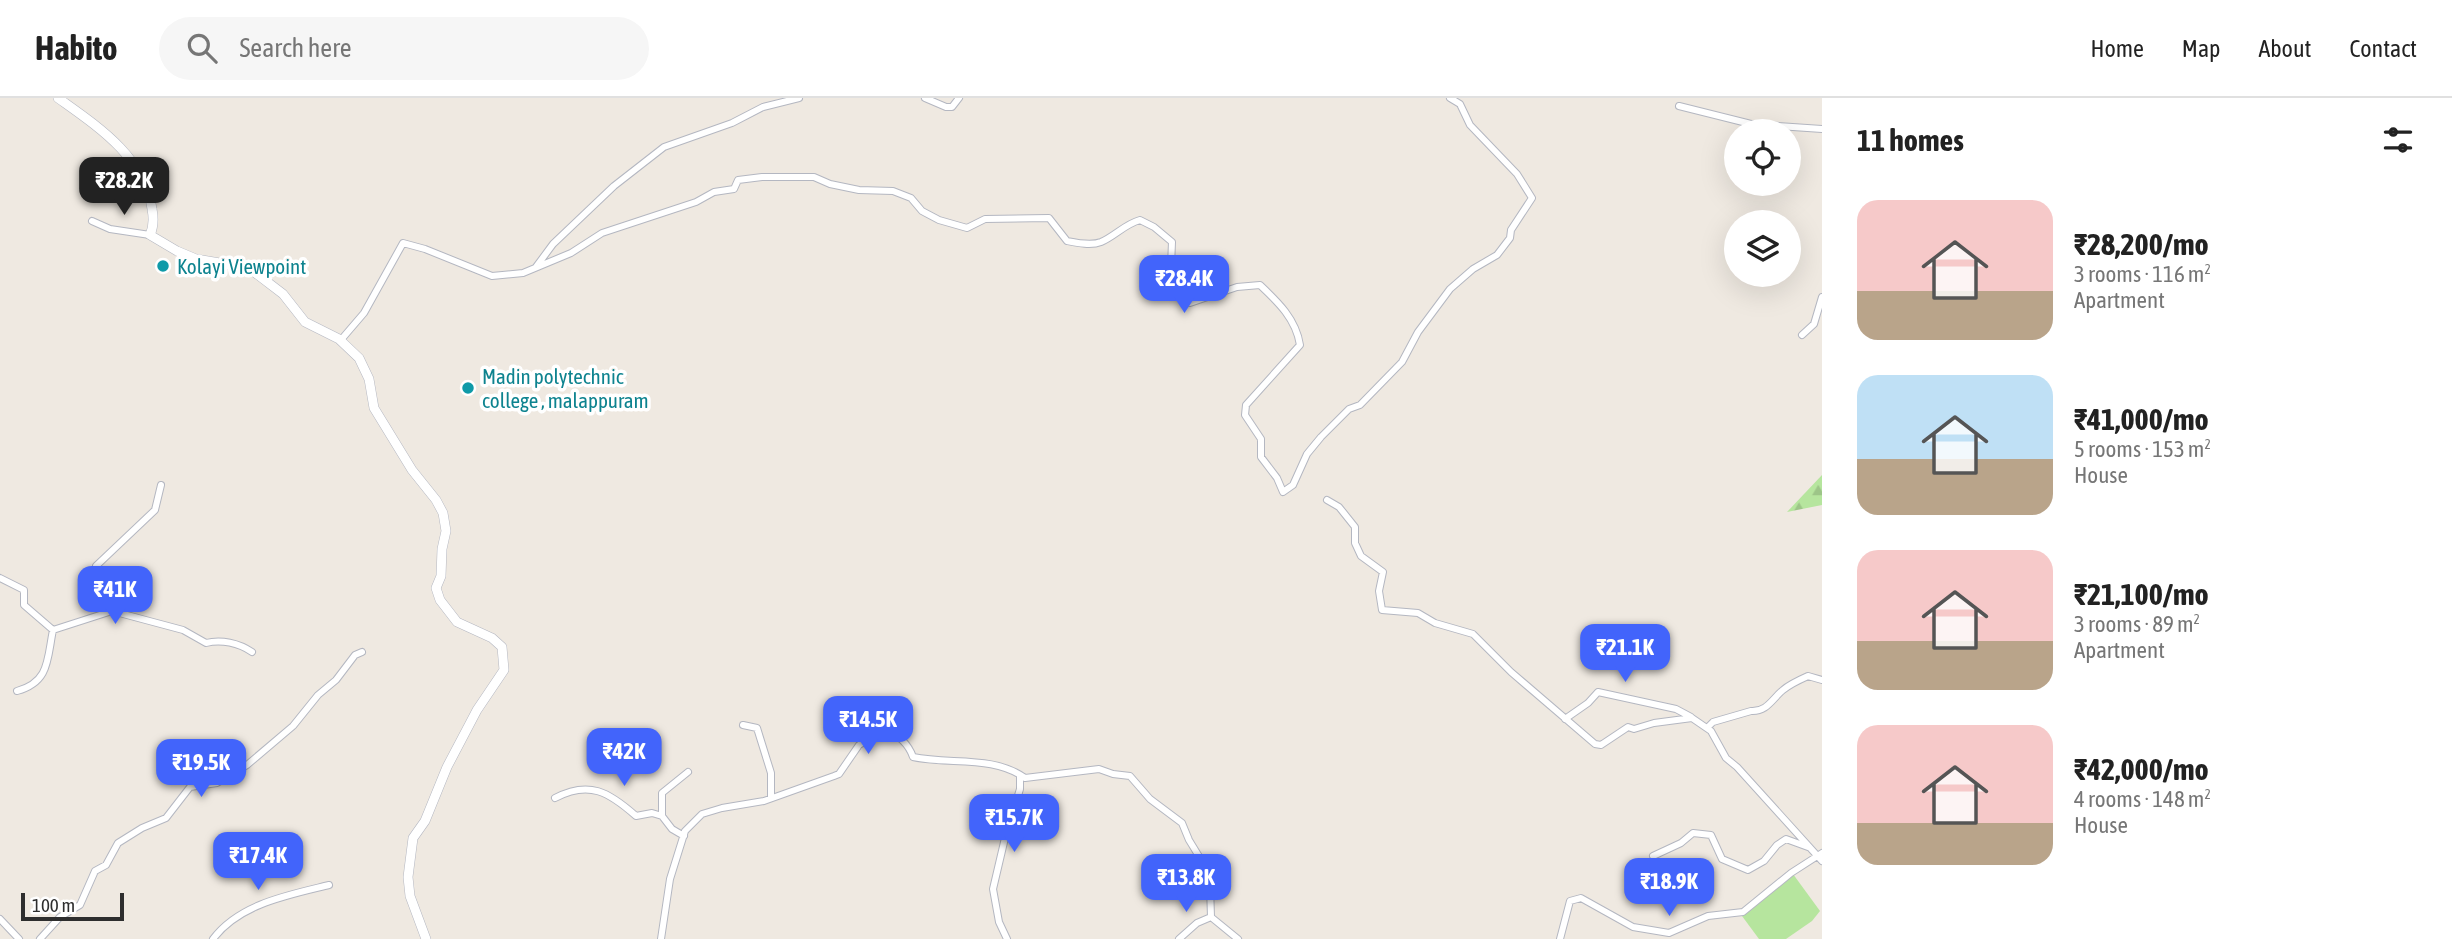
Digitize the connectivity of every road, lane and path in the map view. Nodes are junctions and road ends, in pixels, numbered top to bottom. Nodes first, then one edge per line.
1 (58, 98) edge
2 (799, 98) edge
3 (925, 98) edge
4 (959, 98) edge
5 (1450, 98) edge
6 (1679, 106) dead end
7 (1822, 128) edge
8 (92, 221) dead end
9 (150, 235) junction
10 (535, 268) junction
11 (1822, 297) edge
12 (1802, 335) dead end
13 (340, 341) junction
14 (161, 485) dead end
15 (1328, 500) dead end
16 (0, 578) edge
17 (112, 612) junction
18 (53, 630) junction
19 (252, 652) dead end
20 (362, 652) dead end
21 (1822, 680) edge
22 (17, 691) dead end
23 (1692, 718) junction
24 (1565, 719) junction
25 (743, 724) dead end
26 (1707, 728) junction
27 (688, 772) dead end
28 (1020, 775) junction
29 (555, 798) dead end
30 (771, 798) junction
31 (662, 816) junction
32 (684, 835) junction
33 (1810, 848) junction
34 (1653, 856) dead end
35 (1821, 857) edge
36 (328, 885) dead end
37 (1211, 917) junction
38 (0, 919) edge
39 (19, 939) edge
40 (40, 939) edge
41 (213, 939) edge
42 (426, 939) edge
43 (661, 939) edge
44 (1007, 939) edge
45 (1179, 939) edge
46 (1238, 939) edge
47 (1560, 939) edge

1 - 9 street
2 - 10 street
3 - 4 street
5 - 10 street
6 - 7 street
8 - 9 street
9 - 13 street
10 - 13 street
11 - 12 street
13 - 42 street
14 - 17 street
15 - 24 street
16 - 18 street
17 - 18 street
17 - 19 street
18 - 22 street
20 - 40 street
21 - 26 street
23 - 24 street
23 - 24 street
23 - 26 street
25 - 30 street
26 - 33 street
27 - 31 street
28 - 30 street
28 - 37 street
28 - 44 street
29 - 31 street
30 - 32 street
31 - 32 street
32 - 43 street
33 - 34 street
33 - 35 street
35 - 47 street
36 - 41 street
37 - 45 street
37 - 46 street
38 - 39 street

